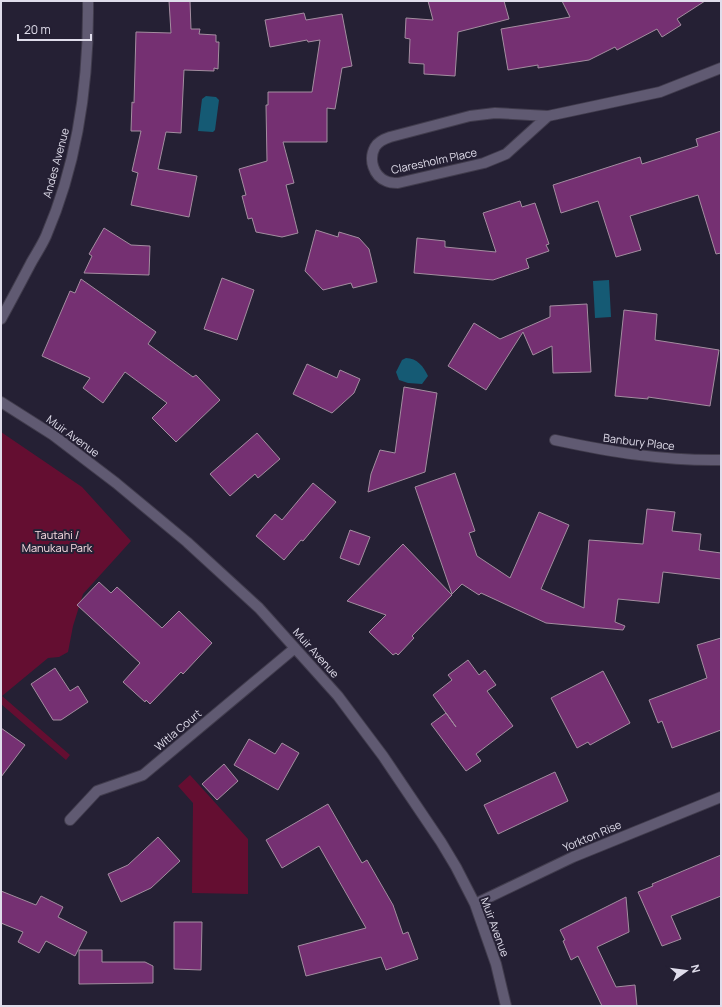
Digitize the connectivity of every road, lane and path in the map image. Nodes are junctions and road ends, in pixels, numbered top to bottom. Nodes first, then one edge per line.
1 (88, 1) edge
2 (721, 68) edge
3 (548, 116) junction
4 (1, 320) edge
5 (1, 402) edge
6 (555, 440) dead end
7 (721, 460) edge
8 (295, 648) junction
9 (721, 797) edge
10 (70, 820) dead end
11 (475, 904) junction
12 (506, 1006) edge

1 - 4 street, Andes Avenue
2 - 3 street, Claresholm Place
3 - 3 street, Claresholm Place
5 - 8 street, Muir Avenue
6 - 7 street, Banbury Place
8 - 10 street, Witla Court
8 - 11 street, Muir Avenue
9 - 11 street, Yorkton Rise
11 - 12 street, Muir Avenue

